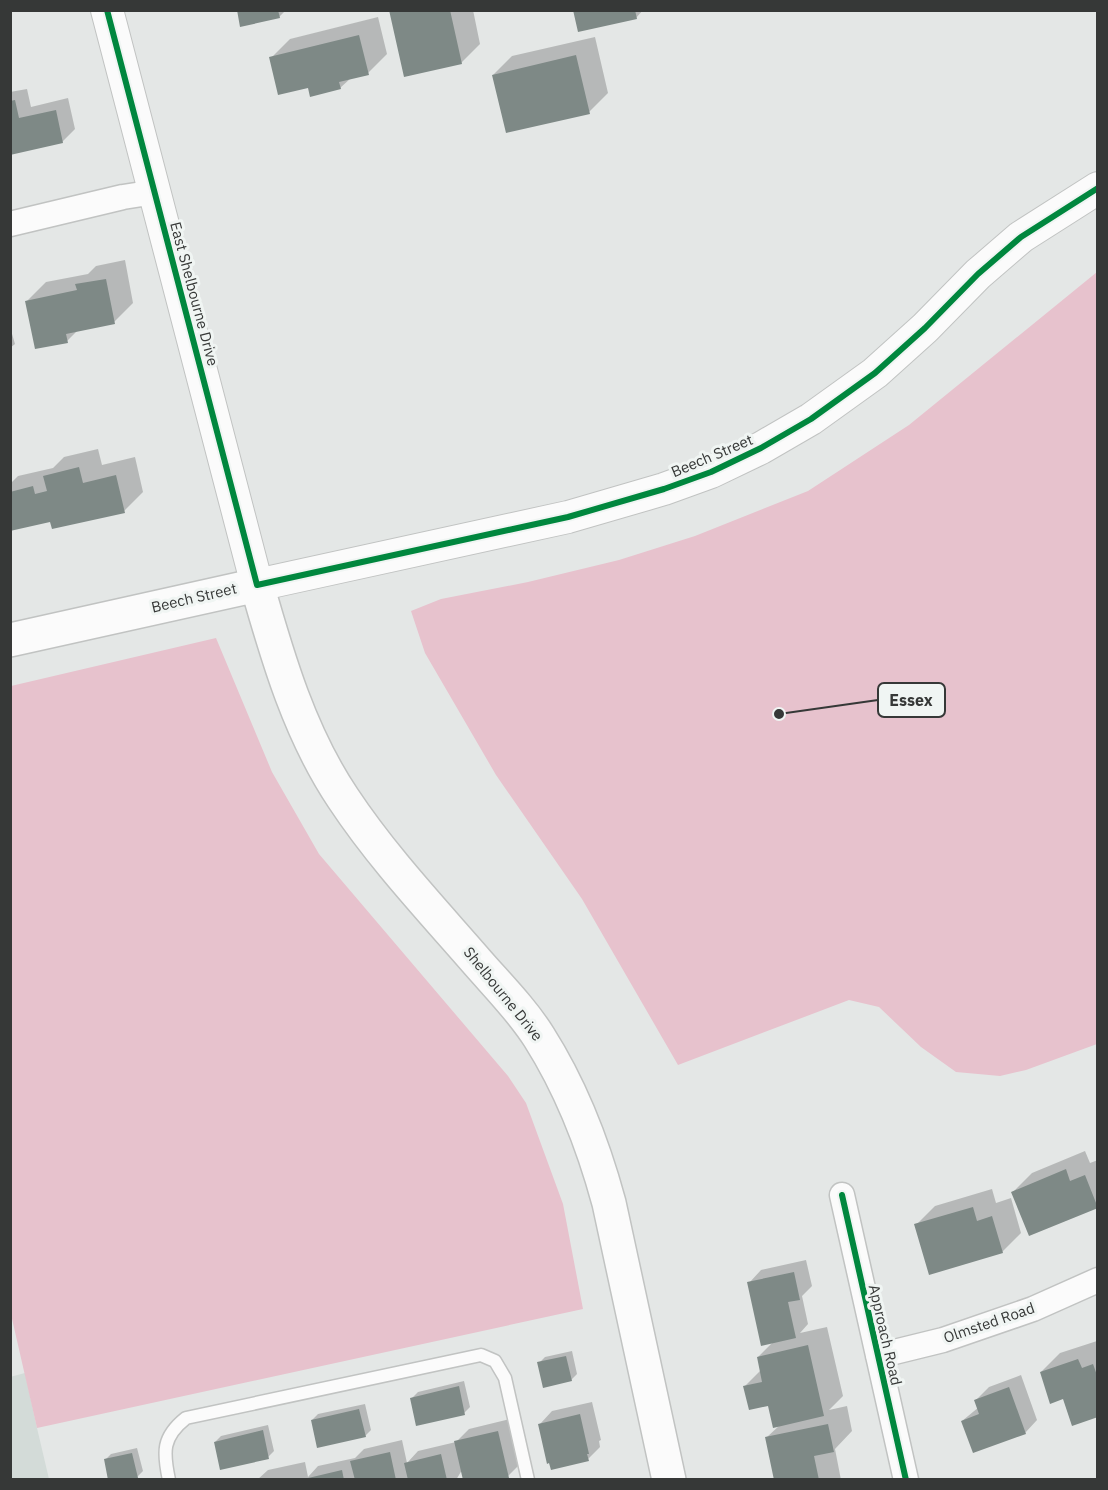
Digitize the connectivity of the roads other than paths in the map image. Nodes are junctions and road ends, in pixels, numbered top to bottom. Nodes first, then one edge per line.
1 (107, 10) edge
2 (1098, 188) edge
3 (155, 192) junction
4 (10, 224) edge
5 (257, 585) junction
6 (10, 640) edge
7 (842, 1195) dead end
8 (1098, 1280) edge
9 (878, 1356) junction
10 (170, 1479) edge
11 (528, 1479) edge
12 (669, 1479) edge
13 (906, 1479) edge

1 - 3 street, East Shelbourne Drive
2 - 5 street, Beech Street
3 - 4 street
3 - 5 street, East Shelbourne Drive
5 - 6 main road, Beech Street
5 - 12 main road, Shelbourne Drive
7 - 9 street, Approach Road
8 - 9 street, Olmsted Road
9 - 13 street, Approach Road
10 - 11 lane

